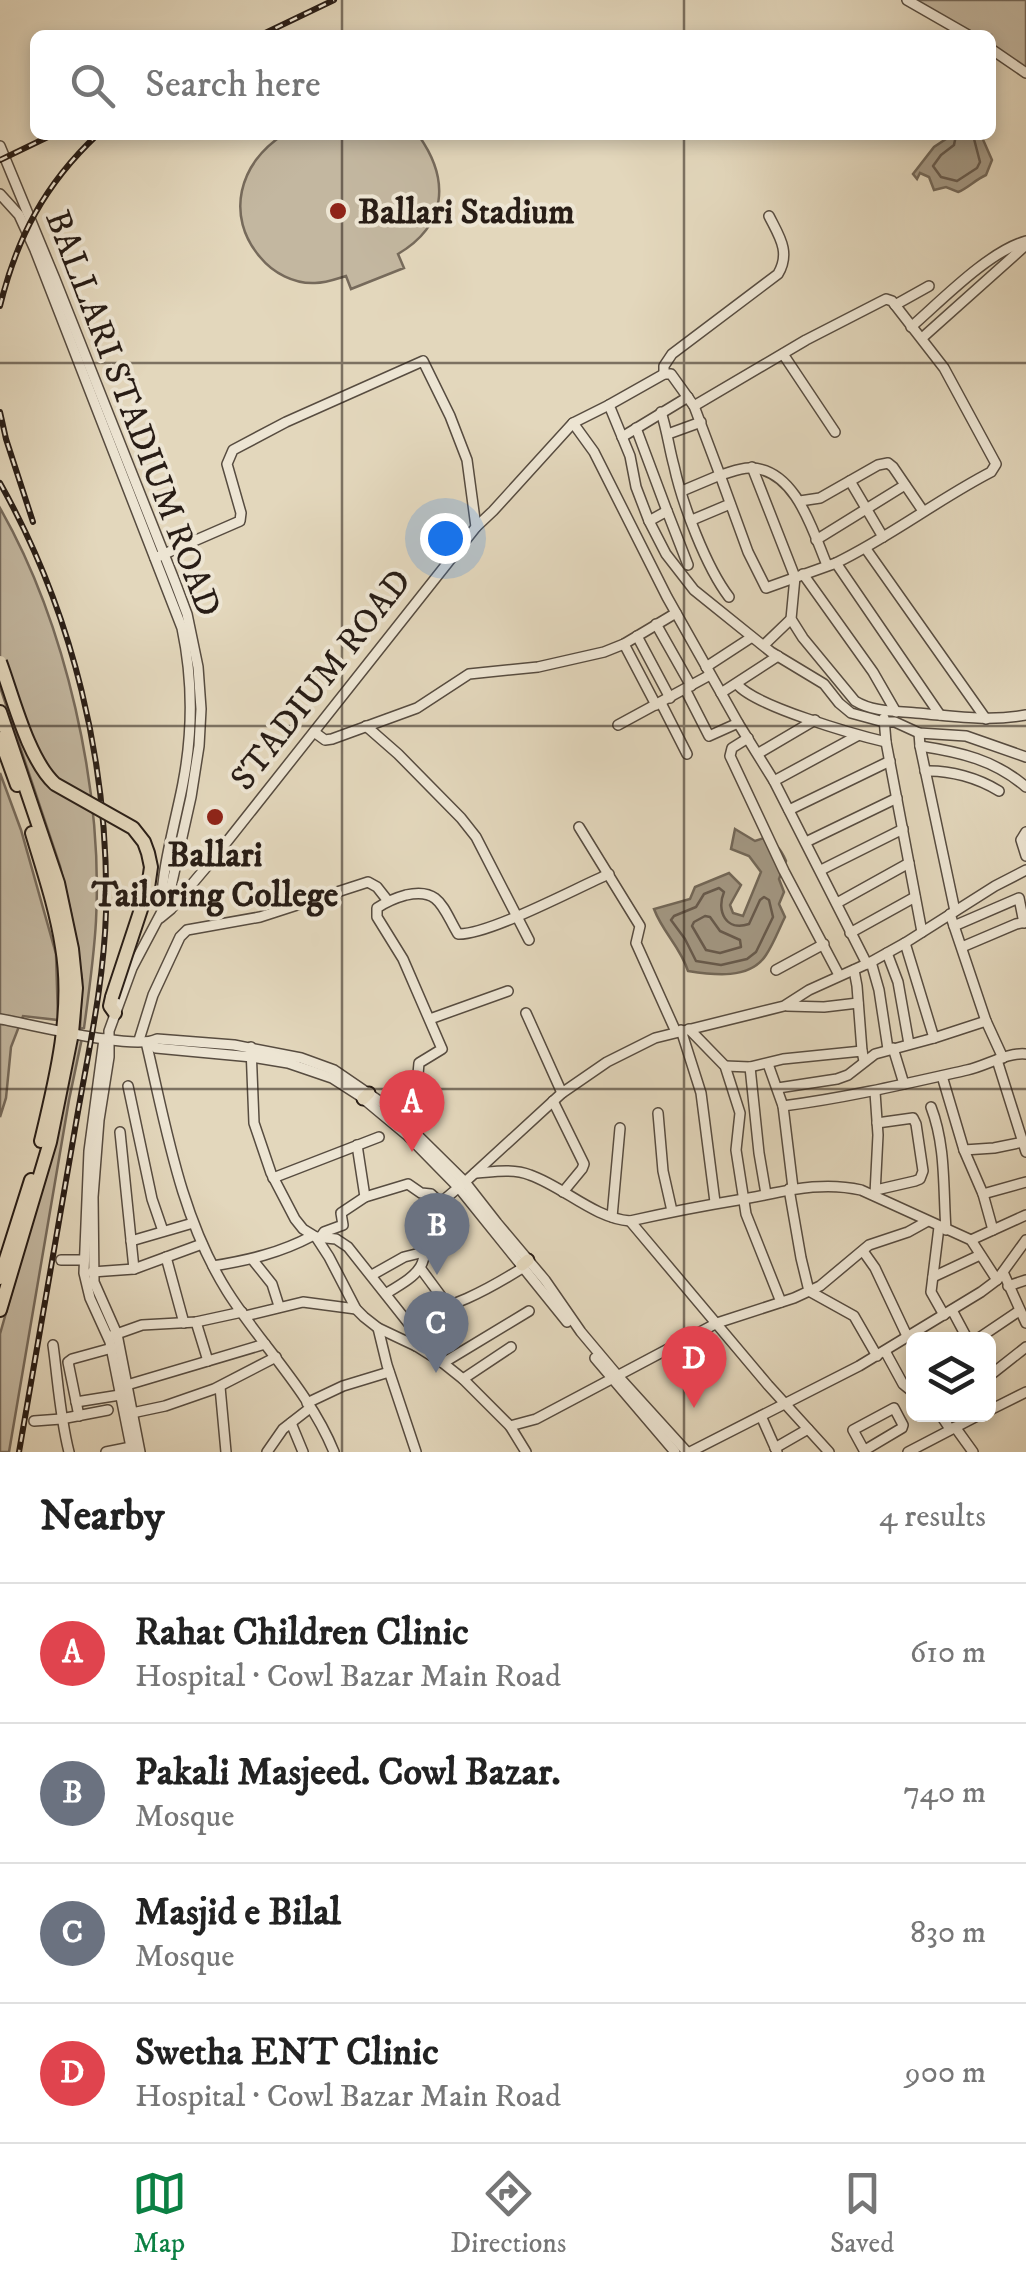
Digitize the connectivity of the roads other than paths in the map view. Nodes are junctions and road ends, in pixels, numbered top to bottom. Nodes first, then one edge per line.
1 (908, 0) edge
2 (959, 30) edge
3 (996, 52) edge
4 (1026, 73) edge
5 (0, 146) edge
6 (0, 194) edge
7 (769, 216) dead end
8 (1026, 243) edge
9 (51, 280) junction
10 (929, 286) dead end
11 (914, 293) junction
12 (895, 304) junction
13 (930, 310) junction
14 (911, 326) junction
15 (922, 338) junction
16 (783, 354) junction
17 (672, 377) junction
18 (691, 401) junction
19 (609, 405) junction
20 (661, 412) junction
21 (573, 422) junction
22 (700, 422) junction
23 (636, 428) junction
24 (835, 432) dead end
25 (668, 434) junction
26 (622, 437) junction
27 (674, 467) junction
28 (752, 468) junction
29 (654, 475) junction
30 (720, 476) junction
31 (850, 482) junction
32 (905, 485) junction
33 (682, 490) junction
34 (800, 501) junction
35 (730, 504) junction
36 (667, 511) junction
37 (867, 511) junction
38 (923, 511) junction
39 (692, 520) junction
40 (649, 521) junction
41 (476, 527) junction
42 (883, 538) junction
43 (816, 540) junction
44 (866, 549) junction
45 (160, 556) junction
46 (831, 564) junction
47 (688, 566) dead end
48 (799, 576) junction
49 (729, 597) dead end
50 (676, 613) junction
51 (791, 619) junction
52 (656, 624) junction
53 (638, 636) junction
54 (752, 637) junction
55 (624, 644) junction
56 (764, 646) junction
57 (778, 656) junction
58 (0, 662) edge
59 (708, 671) junction
60 (737, 684) junction
61 (688, 688) junction
62 (721, 693) junction
63 (662, 702) junction
64 (0, 712) edge
65 (896, 712) junction
66 (1026, 714) edge
67 (884, 716) junction
68 (940, 716) junction
69 (986, 719) junction
70 (816, 720) junction
71 (738, 723) junction
72 (618, 725) dead end
73 (366, 726) junction
74 (919, 734) junction
75 (319, 735) junction
76 (857, 736) junction
77 (0, 737) edge
78 (748, 738) junction
79 (886, 742) junction
80 (920, 746) junction
81 (759, 753) junction
82 (687, 754) dead end
83 (1026, 757) edge
84 (890, 761) junction
85 (925, 771) junction
86 (774, 781) junction
87 (1026, 787) edge
88 (999, 792) dead end
89 (1026, 796) edge
90 (896, 798) junction
91 (790, 810) junction
92 (579, 827) dead end
93 (903, 828) junction
94 (1026, 832) edge
95 (806, 842) junction
96 (1026, 856) edge
97 (909, 863) junction
98 (821, 870) junction
99 (1026, 870) edge
100 (609, 874) junction
101 (1013, 877) junction
102 (915, 898) junction
103 (1018, 898) junction
104 (388, 901) junction
105 (837, 903) junction
106 (953, 912) junction
107 (516, 916) junction
108 (157, 920) junction
109 (1025, 923) edge
110 (954, 926) junction
111 (922, 932) junction
112 (850, 933) junction
113 (528, 940) dead end
114 (906, 943) junction
115 (824, 944) junction
116 (962, 947) junction
117 (887, 953) junction
118 (869, 963) junction
119 (776, 970) dead end
120 (854, 970) junction
121 (839, 975) junction
122 (508, 991) dead end
123 (858, 1003) junction
124 (784, 1006) junction
125 (114, 1012) junction
126 (526, 1014) dead end
127 (0, 1019) edge
128 (430, 1019) junction
129 (986, 1021) junction
130 (682, 1030) junction
131 (68, 1032) junction
132 (934, 1038) junction
133 (108, 1040) junction
134 (145, 1042) junction
135 (908, 1044) junction
136 (891, 1049) junction
137 (251, 1052) junction
138 (1026, 1054) edge
139 (863, 1056) junction
140 (1000, 1059) junction
141 (768, 1064) junction
142 (725, 1066) junction
143 (750, 1067) junction
144 (942, 1076) junction
145 (904, 1084) junction
146 (128, 1086) dead end
147 (778, 1088) junction
148 (876, 1092) junction
149 (562, 1093) junction
150 (366, 1096) junction
151 (553, 1101) junction
152 (783, 1106) junction
153 (931, 1106) dead end
154 (391, 1109) junction
155 (658, 1113) dead end
156 (877, 1123) junction
157 (620, 1128) dead end
158 (120, 1132) dead end
159 (379, 1137) dead end
160 (357, 1145) junction
161 (1024, 1147) edge
162 (964, 1150) junction
163 (475, 1173) junction
164 (273, 1178) junction
165 (1026, 1182) edge
166 (462, 1185) junction
167 (791, 1188) junction
168 (563, 1192) junction
169 (875, 1193) junction
170 (766, 1194) junction
171 (983, 1194) junction
172 (364, 1197) junction
173 (743, 1199) junction
174 (715, 1202) junction
175 (438, 1205) junction
176 (672, 1211) junction
177 (1026, 1215) edge
178 (612, 1217) junction
179 (630, 1220) junction
180 (926, 1222) junction
181 (193, 1223) junction
182 (451, 1226) dead end
183 (942, 1228) junction
184 (993, 1230) junction
185 (164, 1231) junction
186 (316, 1237) junction
187 (970, 1240) junction
188 (1026, 1240) edge
189 (131, 1241) junction
190 (202, 1244) junction
191 (863, 1251) junction
192 (424, 1252) junction
193 (980, 1255) junction
194 (166, 1257) junction
195 (252, 1259) junction
196 (61, 1260) dead end
197 (84, 1260) junction
198 (525, 1264) junction
199 (214, 1266) junction
200 (421, 1268) junction
201 (134, 1269) junction
202 (89, 1272) junction
203 (372, 1275) junction
204 (1000, 1276) junction
205 (933, 1277) junction
206 (1026, 1280) edge
207 (3, 1284) edge
208 (1008, 1286) junction
209 (809, 1291) junction
210 (387, 1293) junction
211 (781, 1302) junction
212 (279, 1306) junction
213 (449, 1307) junction
214 (356, 1308) junction
215 (0, 1310) edge
216 (529, 1312) dead end
217 (1019, 1312) junction
218 (948, 1313) junction
219 (243, 1314) junction
220 (406, 1319) junction
221 (190, 1322) junction
222 (717, 1323) junction
223 (1026, 1323) edge
224 (378, 1328) junction
225 (918, 1332) edge
226 (962, 1332) edge
227 (988, 1332) edge
228 (906, 1334) edge
229 (906, 1339) edge
230 (112, 1340) junction
231 (266, 1344) junction
232 (52, 1345) dead end
233 (416, 1346) junction
234 (1026, 1346) edge
235 (512, 1347) dead end
236 (881, 1353) junction
237 (276, 1357) junction
238 (208, 1361) junction
239 (444, 1363) junction
240 (996, 1370) edge
241 (389, 1372) junction
242 (615, 1378) junction
243 (464, 1379) junction
244 (906, 1381) edge
245 (127, 1385) junction
246 (220, 1386) junction
247 (1026, 1392) edge
248 (120, 1395) junction
249 (76, 1402) junction
250 (785, 1404) junction
251 (308, 1405) junction
252 (996, 1407) edge
253 (108, 1410) dead end
254 (132, 1413) junction
255 (79, 1416) junction
256 (760, 1416) junction
257 (61, 1419) junction
258 (34, 1421) dead end
259 (947, 1422) edge
260 (964, 1422) edge
261 (291, 1423) junction
262 (510, 1426) junction
263 (952, 1428) junction
264 (808, 1429) junction
265 (276, 1441) junction
266 (134, 1450) edge
267 (776, 1450) edge
268 (865, 1451) edge
269 (69, 1452) edge
270 (106, 1452) edge
271 (226, 1452) edge
272 (267, 1452) edge
273 (281, 1452) edge
274 (303, 1452) edge
275 (334, 1452) edge
276 (416, 1452) edge
277 (526, 1452) edge
278 (675, 1452) edge
279 (688, 1452) edge
280 (829, 1452) edge
281 (908, 1452) edge
282 (973, 1452) edge

1 - 2 street
3 - 4 street
5 - 9 street, BALLARI STADIUM ROAD
6 - 9 street, BALLARI STADIUM ROAD
7 - 17 street
8 - 13 street
8 - 15 street
9 - 45 street, BALLARI STADIUM ROAD
10 - 11 street
11 - 12 street
11 - 13 street
12 - 14 street
12 - 16 street
13 - 14 street
14 - 15 street
15 - 38 street
16 - 18 street
16 - 24 street
17 - 18 street
17 - 19 street
18 - 20 street
18 - 22 street
19 - 21 street
19 - 26 street
20 - 23 street
20 - 25 street
21 - 41 street, STADIUM ROAD
21 - 50 street
22 - 25 street
22 - 30 street
23 - 26 street
23 - 29 street
25 - 27 street
26 - 40 street
27 - 29 street
27 - 33 street
28 - 30 street
28 - 34 street
28 - 48 street
29 - 36 street
30 - 33 street
30 - 35 street
31 - 32 street
31 - 34 street
31 - 37 street
32 - 37 street
32 - 38 street
33 - 39 street
34 - 43 street
35 - 39 street
35 - 48 street
36 - 40 street
36 - 47 street
37 - 42 street
37 - 43 street
38 - 42 street
39 - 49 street
40 - 54 street
41 - 45 street
41 - 75 street, STADIUM ROAD
42 - 44 street
43 - 46 street
44 - 46 street
44 - 69 street
45 - 108 street, BALLARI STADIUM ROAD
46 - 48 street
46 - 68 street
48 - 51 street
48 - 65 street
50 - 52 street
50 - 59 street
51 - 56 street
51 - 67 street
52 - 53 street
52 - 61 street
53 - 55 street
53 - 63 street
54 - 56 street
54 - 59 street
55 - 63 street
55 - 73 street
56 - 57 street
57 - 60 street
57 - 67 street
58 - 125 highway, bridge
59 - 61 street
59 - 62 street
60 - 62 street
60 - 70 street
61 - 63 street
61 - 71 street
62 - 71 street
63 - 72 street
63 - 82 street
64 - 131 highway
65 - 67 street
65 - 68 street
66 - 69 street
67 - 74 street
67 - 79 street
68 - 69 street
70 - 76 street
70 - 81 street
71 - 78 street
73 - 75 street
73 - 107 street
74 - 80 street
74 - 83 street
75 - 108 street, STADIUM ROAD
76 - 79 street
76 - 86 street
77 - 131 highway
78 - 81 street
78 - 115 street
79 - 84 street
80 - 85 street
80 - 87 street
81 - 86 street
84 - 90 street
84 - 91 street
85 - 88 street
85 - 106 street
86 - 91 street
87 - 89 street
90 - 93 street
90 - 95 street
91 - 95 street
92 - 100 street
93 - 97 street
93 - 98 street
94 - 96 street
95 - 98 street
97 - 102 street
97 - 105 street
98 - 105 street
99 - 101 street
100 - 107 street
100 - 130 street
101 - 103 street
101 - 106 street
102 - 111 street
102 - 112 street
103 - 109 street
103 - 110 street
104 - 107 street
104 - 128 street
104 - 134 street
105 - 112 street
106 - 110 street
106 - 111 street
107 - 113 street
108 - 125 street
109 - 116 street
110 - 116 street
111 - 114 street
112 - 118 street
114 - 117 street
114 - 132 street
115 - 119 street
115 - 121 street
116 - 129 street
117 - 118 street
117 - 135 street
118 - 120 street
118 - 136 street
120 - 121 street
120 - 123 street
121 - 124 street
122 - 128 street
123 - 124 street
123 - 139 street
124 - 130 street
125 - 133 street
126 - 149 street
127 - 131 street
128 - 154 street
129 - 132 street
129 - 140 street
130 - 142 street
130 - 149 street
130 - 174 street
131 - 133 street
131 - 207 highway
132 - 135 street
133 - 134 street
133 - 197 street
133 - 202 street
134 - 137 street
134 - 181 street
135 - 136 street
136 - 139 street
136 - 145 street
137 - 150 street
137 - 164 street
138 - 140 street
139 - 141 street
139 - 147 street
140 - 144 street
140 - 161 street
141 - 143 street
141 - 147 street
142 - 143 street
142 - 173 street
143 - 170 street
144 - 145 street
144 - 162 street
145 - 148 street
146 - 185 street
147 - 152 street
148 - 152 street
148 - 156 street
149 - 151 street
150 - 154 street
150 - 166 street
151 - 163 street
151 - 168 street
152 - 167 street
153 - 183 street
154 - 166 street
155 - 176 street
156 - 169 street
156 - 169 street
157 - 178 street
158 - 189 street
159 - 160 street
160 - 164 street
160 - 172 street
161 - 162 street
162 - 171 street
163 - 166 street
163 - 168 street
164 - 186 street
165 - 171 street
166 - 175 street
166 - 198 street
167 - 169 street
167 - 170 street
167 - 209 street
168 - 178 street
169 - 180 street
170 - 173 street
171 - 184 street
172 - 175 street
172 - 186 street
173 - 174 street
173 - 211 street
174 - 176 street
175 - 182 street
175 - 192 street
176 - 179 street
177 - 184 street
178 - 179 street
179 - 222 street
180 - 183 street
180 - 191 street
181 - 185 street
181 - 190 street
183 - 187 street
183 - 205 street
184 - 187 street
185 - 189 street
186 - 195 street
186 - 203 street
186 - 214 street
187 - 193 street
188 - 204 street
189 - 201 street
190 - 194 street
190 - 199 street
191 - 209 street
191 - 228 street
192 - 200 street
192 - 203 street
193 - 204 street
193 - 205 street
194 - 201 street
194 - 221 street
195 - 199 street
195 - 212 street
196 - 197 street
197 - 202 street
198 - 213 street
198 - 242 street
199 - 219 street
200 - 210 street
200 - 213 street
201 - 202 street
202 - 230 street
202 - 230 street
203 - 210 street
204 - 208 street
204 - 218 street
205 - 218 street
206 - 208 street
207 - 215 highway
208 - 217 street
209 - 211 street
209 - 236 street
210 - 220 street
211 - 222 street
212 - 214 street
212 - 219 street
213 - 220 street
214 - 224 street
216 - 239 street
217 - 223 street
217 - 227 street
218 - 225 street
218 - 226 street
219 - 221 street
219 - 231 street
220 - 233 street
221 - 230 street
221 - 238 street
222 - 242 street
222 - 250 street
224 - 233 street
224 - 241 street
229 - 236 street
230 - 245 street
230 - 248 street
230 - 249 street
231 - 237 street
231 - 238 street
232 - 257 street
233 - 239 street
234 - 240 street
235 - 243 street
236 - 244 street
236 - 250 street
237 - 246 street
237 - 251 street
238 - 245 street
239 - 243 street
241 - 251 street
241 - 276 street
242 - 262 street
242 - 278 street
242 - 279 street
243 - 262 street
245 - 254 street
246 - 254 street
246 - 271 street
247 - 252 street
248 - 249 street
248 - 266 street
249 - 255 street
250 - 256 street
250 - 264 street
251 - 261 street
251 - 275 street
253 - 255 street
254 - 266 street
255 - 257 street
256 - 267 street
256 - 279 street
257 - 258 street
257 - 269 street
259 - 263 street
260 - 263 street
261 - 265 street
261 - 274 street
262 - 277 street
263 - 281 street
263 - 282 street
264 - 267 street
264 - 280 street
265 - 272 street
265 - 273 street
266 - 270 street
268 - 268 street

